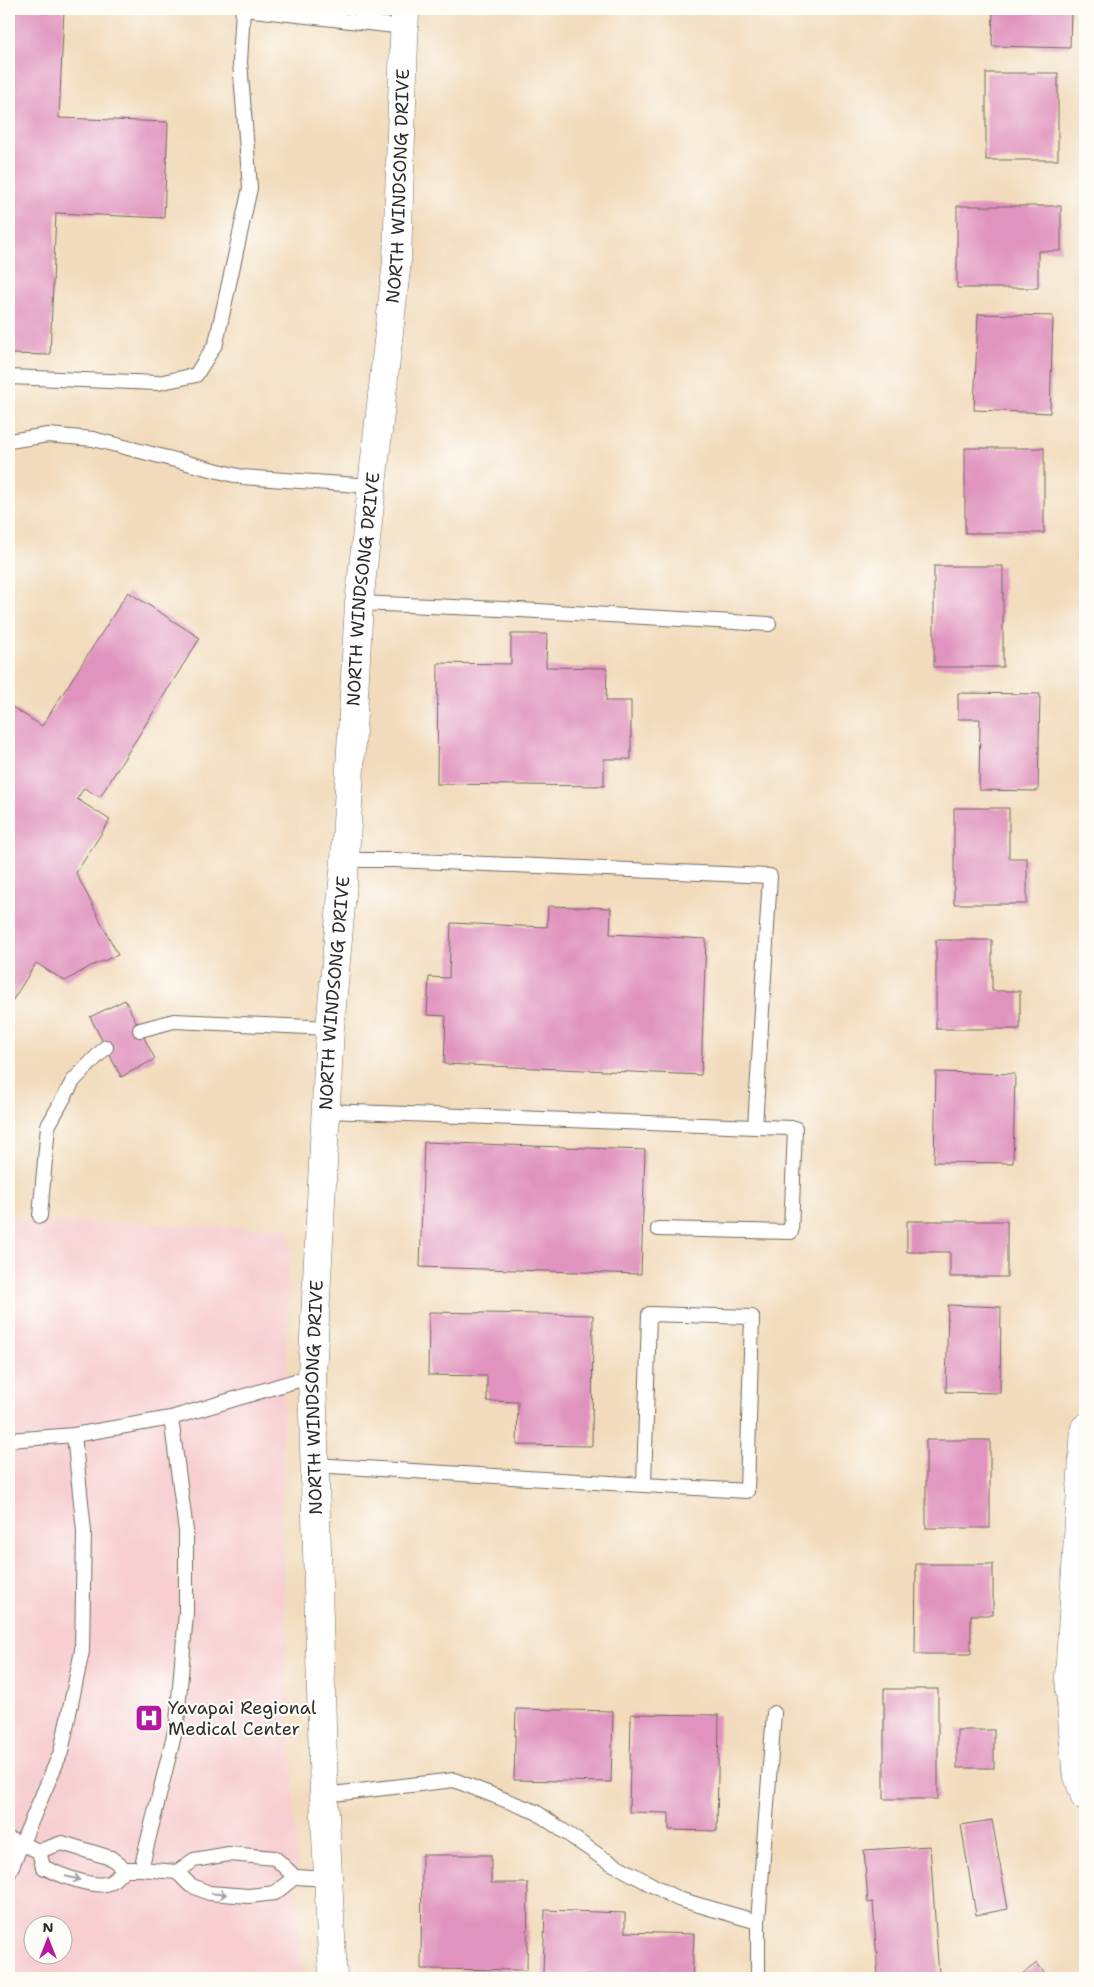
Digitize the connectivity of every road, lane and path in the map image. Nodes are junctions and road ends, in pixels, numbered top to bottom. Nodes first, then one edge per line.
1 (243, 9) edge
2 (405, 18) edge
3 (9, 377) edge
4 (9, 442) edge
5 (373, 486) junction
6 (359, 603) junction
7 (769, 624) dead end
8 (345, 860) junction
9 (330, 1028) junction
10 (140, 1030) dead end
11 (106, 1047) dead end
12 (326, 1111) junction
13 (755, 1127) junction
14 (40, 1216) dead end
15 (658, 1229) dead end
16 (312, 1376) junction
17 (171, 1418) junction
18 (1085, 1428) edge
19 (74, 1435) junction
20 (9, 1440) edge
21 (314, 1465) junction
22 (644, 1485) junction
23 (774, 1713) dead end
24 (324, 1795) junction
25 (1085, 1796) edge
26 (15, 1842) edge
27 (39, 1851) junction
28 (125, 1869) junction
29 (141, 1869) junction
30 (177, 1872) junction
31 (9, 1873) edge
32 (295, 1877) junction
33 (328, 1879) junction
34 (758, 1922) junction
35 (333, 1978) edge
36 (758, 1978) edge

1 - 2 lane
1 - 3 lane
2 - 5 street, NORTH WINDSONG DRIVE
4 - 5 lane
5 - 6 street, NORTH WINDSONG DRIVE
6 - 7 lane
6 - 8 street, NORTH WINDSONG DRIVE
8 - 9 street, NORTH WINDSONG DRIVE
8 - 13 lane
9 - 10 lane
9 - 12 street, NORTH WINDSONG DRIVE
11 - 14 lane
12 - 13 lane
12 - 16 street, NORTH WINDSONG DRIVE
13 - 15 lane
16 - 17 lane
16 - 21 street, NORTH WINDSONG DRIVE
17 - 19 lane
17 - 29 lane
18 - 25 street
19 - 20 lane
19 - 26 lane
21 - 22 lane
21 - 24 street, NORTH WINDSONG DRIVE
22 - 22 lane
23 - 34 lane
24 - 33 street, NORTH WINDSONG DRIVE
24 - 34 lane
26 - 27 lane
26 - 31 lane
27 - 28 lane
27 -> 28 lane
28 - 29 lane
29 - 30 lane
30 - 32 lane
30 -> 32 lane
32 - 33 lane
33 - 35 street, NORTH WINDSONG DRIVE
34 - 36 lane

